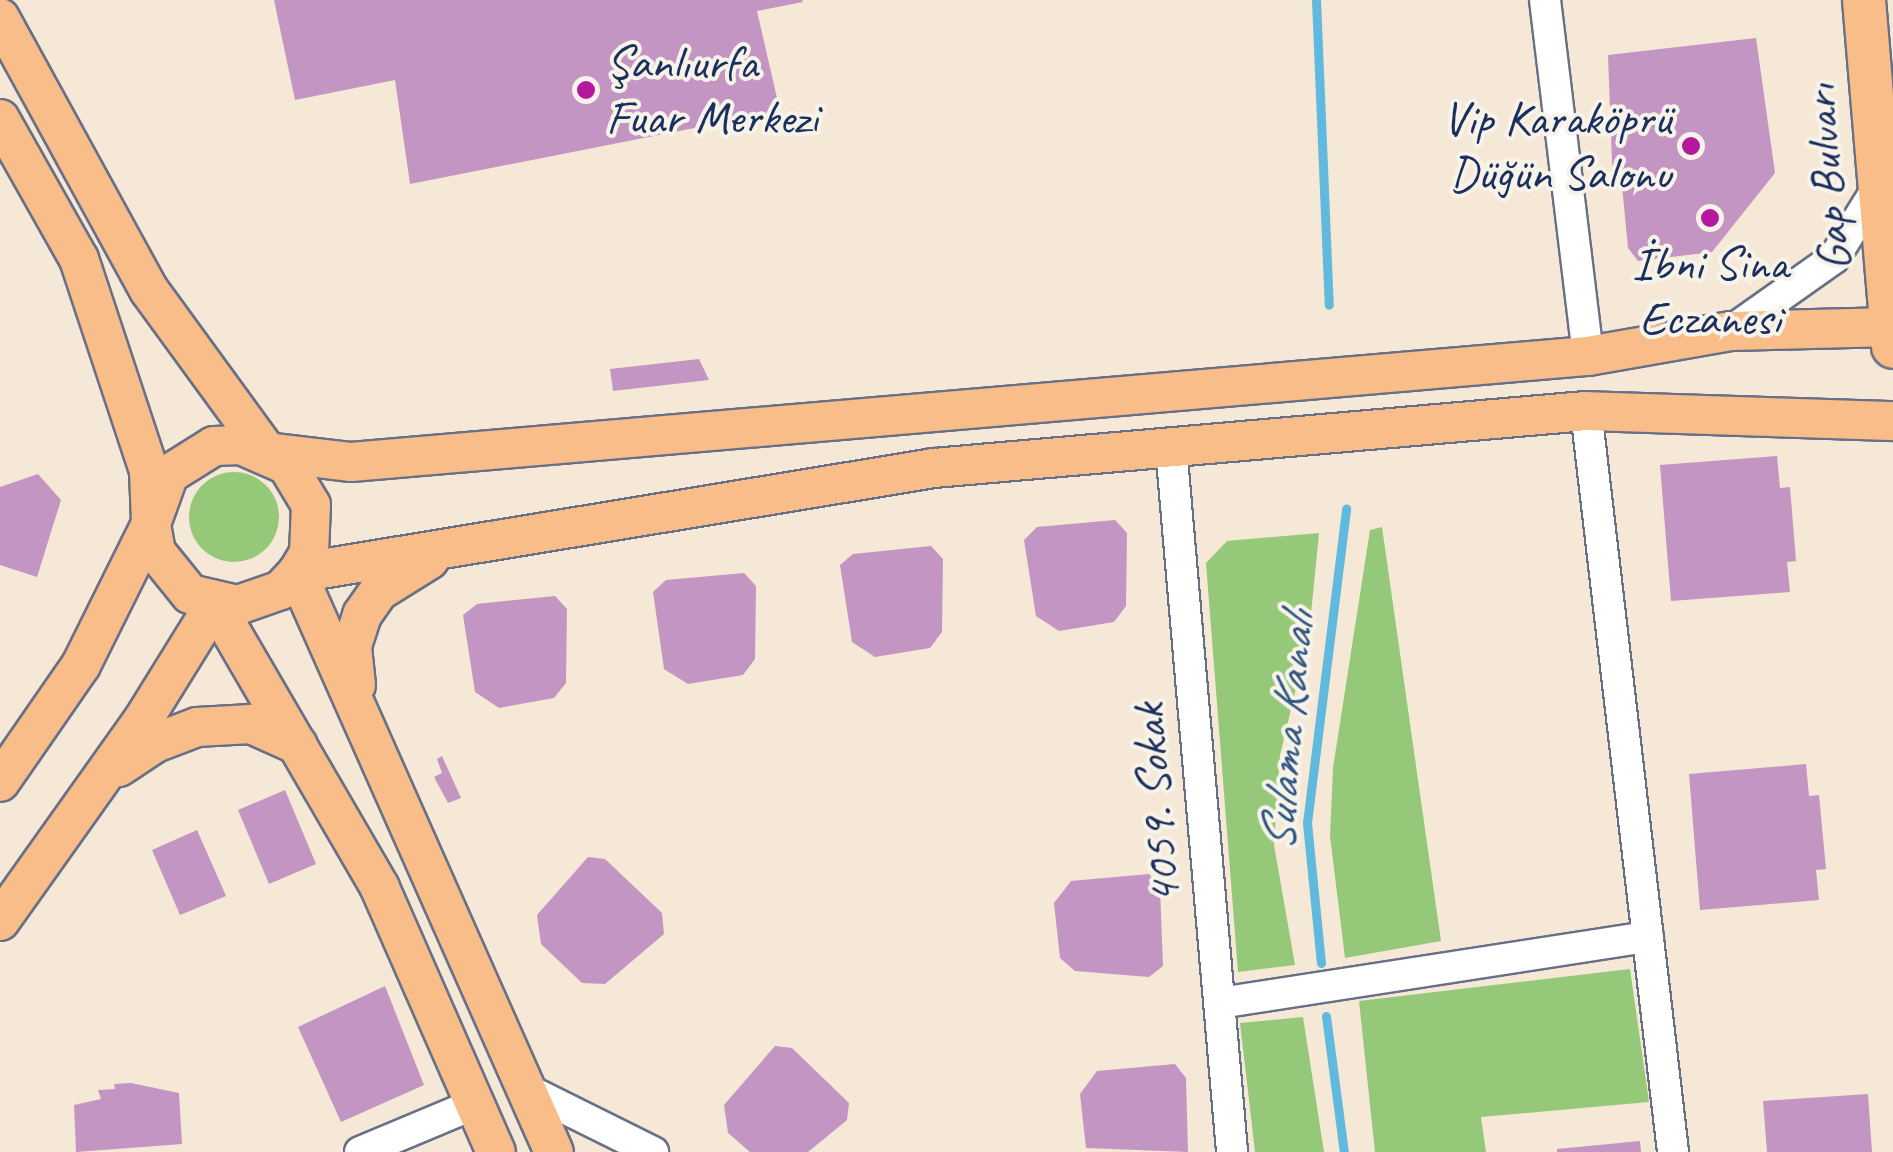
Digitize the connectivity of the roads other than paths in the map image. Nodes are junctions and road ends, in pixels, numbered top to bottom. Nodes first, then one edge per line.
1 (1546, 0) edge
2 (1864, 0) edge
3 (0, 18) edge
4 (0, 120) edge
5 (1880, 184) junction
6 (1892, 327) edge
7 (1731, 331) junction
8 (1893, 347) edge
9 (1588, 356) junction
10 (1586, 410) junction
11 (1893, 421) edge
12 (1171, 447) junction
13 (266, 452) junction
14 (151, 524) junction
15 (446, 550) junction
16 (297, 573) junction
17 (215, 604) junction
18 (357, 703) junction
19 (298, 745) junction
20 (100, 780) junction
21 (0, 782) edge
22 (0, 921) edge
23 (1648, 936) junction
24 (1220, 1003) junction
25 (526, 1088) junction
26 (475, 1104) junction
27 (360, 1152) edge
28 (496, 1152) edge
29 (554, 1152) edge
30 (653, 1152) edge
31 (1232, 1152) edge
32 (1673, 1152) edge

1 - 9 street
2 - 5 highway, Gap Bulvarı
3 - 13 main road
4 - 14 main road
5 - 6 highway, Gap Bulvarı
5 - 7 street
6 - 7 main road
6 - 8 highway, Gap Bulvarı
7 - 9 main road
9 - 13 main road
10 - 11 main road
10 - 12 main road
10 - 23 street
12 - 15 main road
12 - 24 street, 4059. Sokak
13 - 14 main road
13 - 16 main road
14 - 17 main road
14 - 21 main road
15 - 16 main road
15 - 18 main road
16 - 17 main road
16 - 18 main road
17 - 19 main road
17 - 20 main road
18 - 25 main road
19 - 20 main road
19 - 26 main road
20 - 22 main road
23 - 24 street
23 - 32 street
24 - 31 street, 4059. Sokak
25 - 29 main road
25 - 30 street
26 - 27 street
26 - 28 main road

